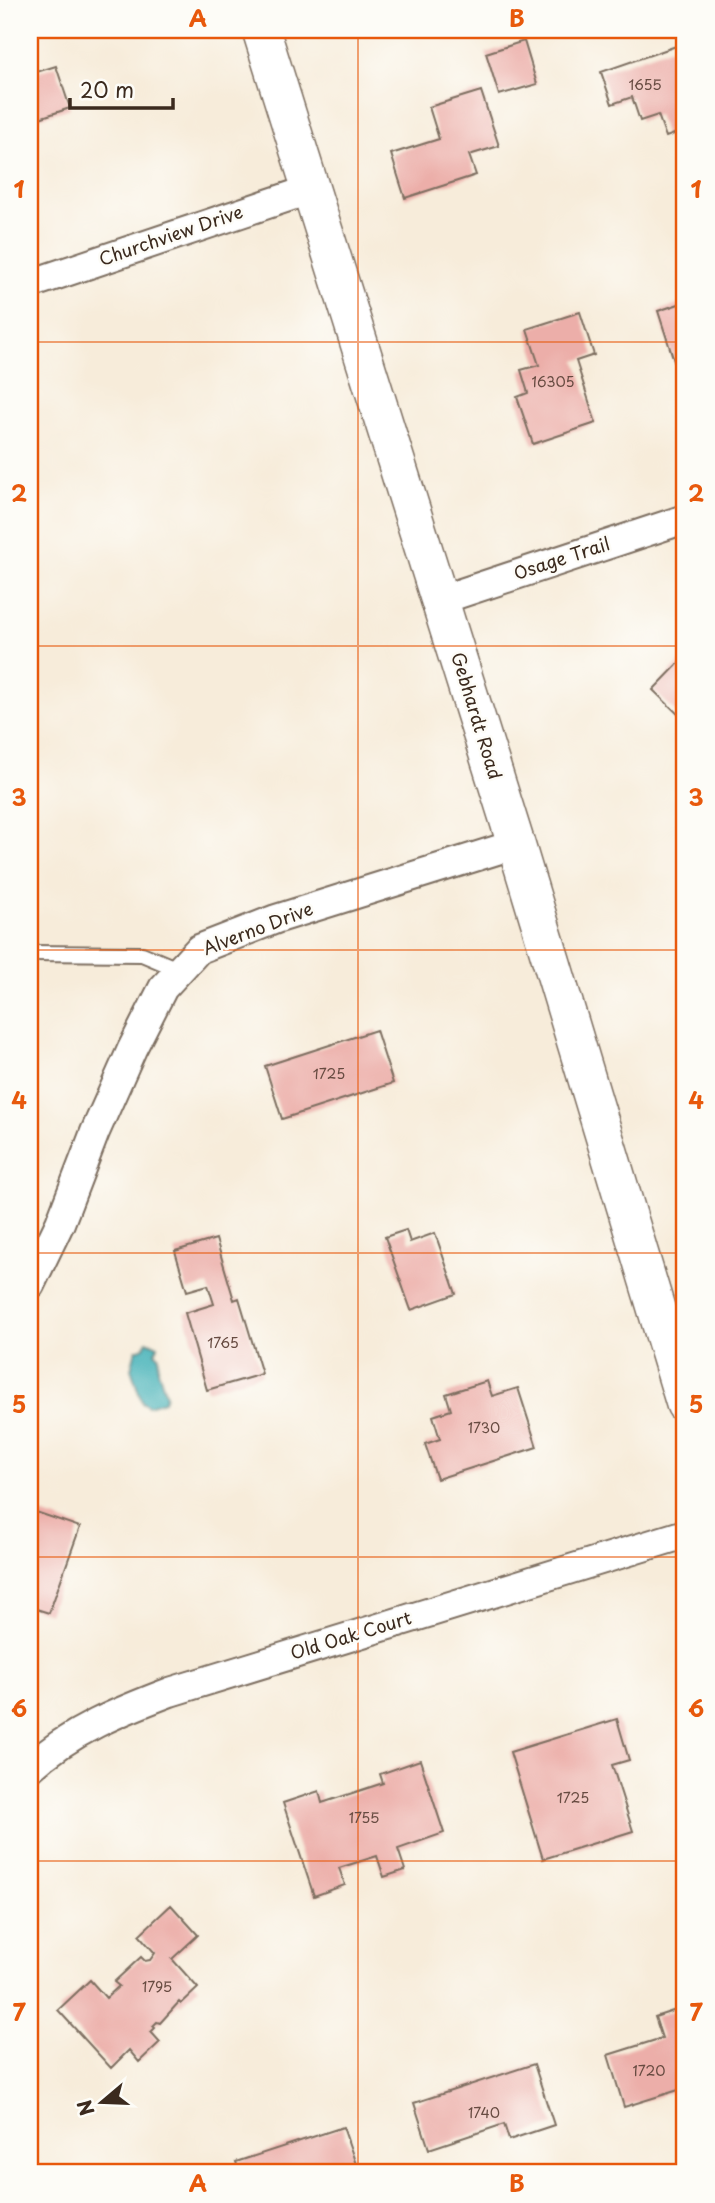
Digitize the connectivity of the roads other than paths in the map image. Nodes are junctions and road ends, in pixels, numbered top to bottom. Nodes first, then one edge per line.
1 (261, 30) edge
2 (312, 188) junction
3 (30, 284) edge
4 (685, 519) edge
5 (440, 600) junction
6 (516, 844) junction
7 (30, 953) edge
8 (180, 970) junction
9 (30, 1285) edge
10 (674, 1326) edge
11 (685, 1404) edge
12 (685, 1534) edge
13 (30, 1768) edge

1 - 2 street, Gebhardt Road
2 - 3 street, Churchview Drive
2 - 5 street, Gebhardt Road
4 - 5 street, Osage Trail
5 - 6 street, Gebhardt Road
6 - 8 street, Alverno Drive
6 - 10 street, Gebhardt Road
7 - 8 lane
8 - 9 street, Alverno Drive
10 - 11 street, Gebhardt Road
12 - 13 street, Old Oak Court

